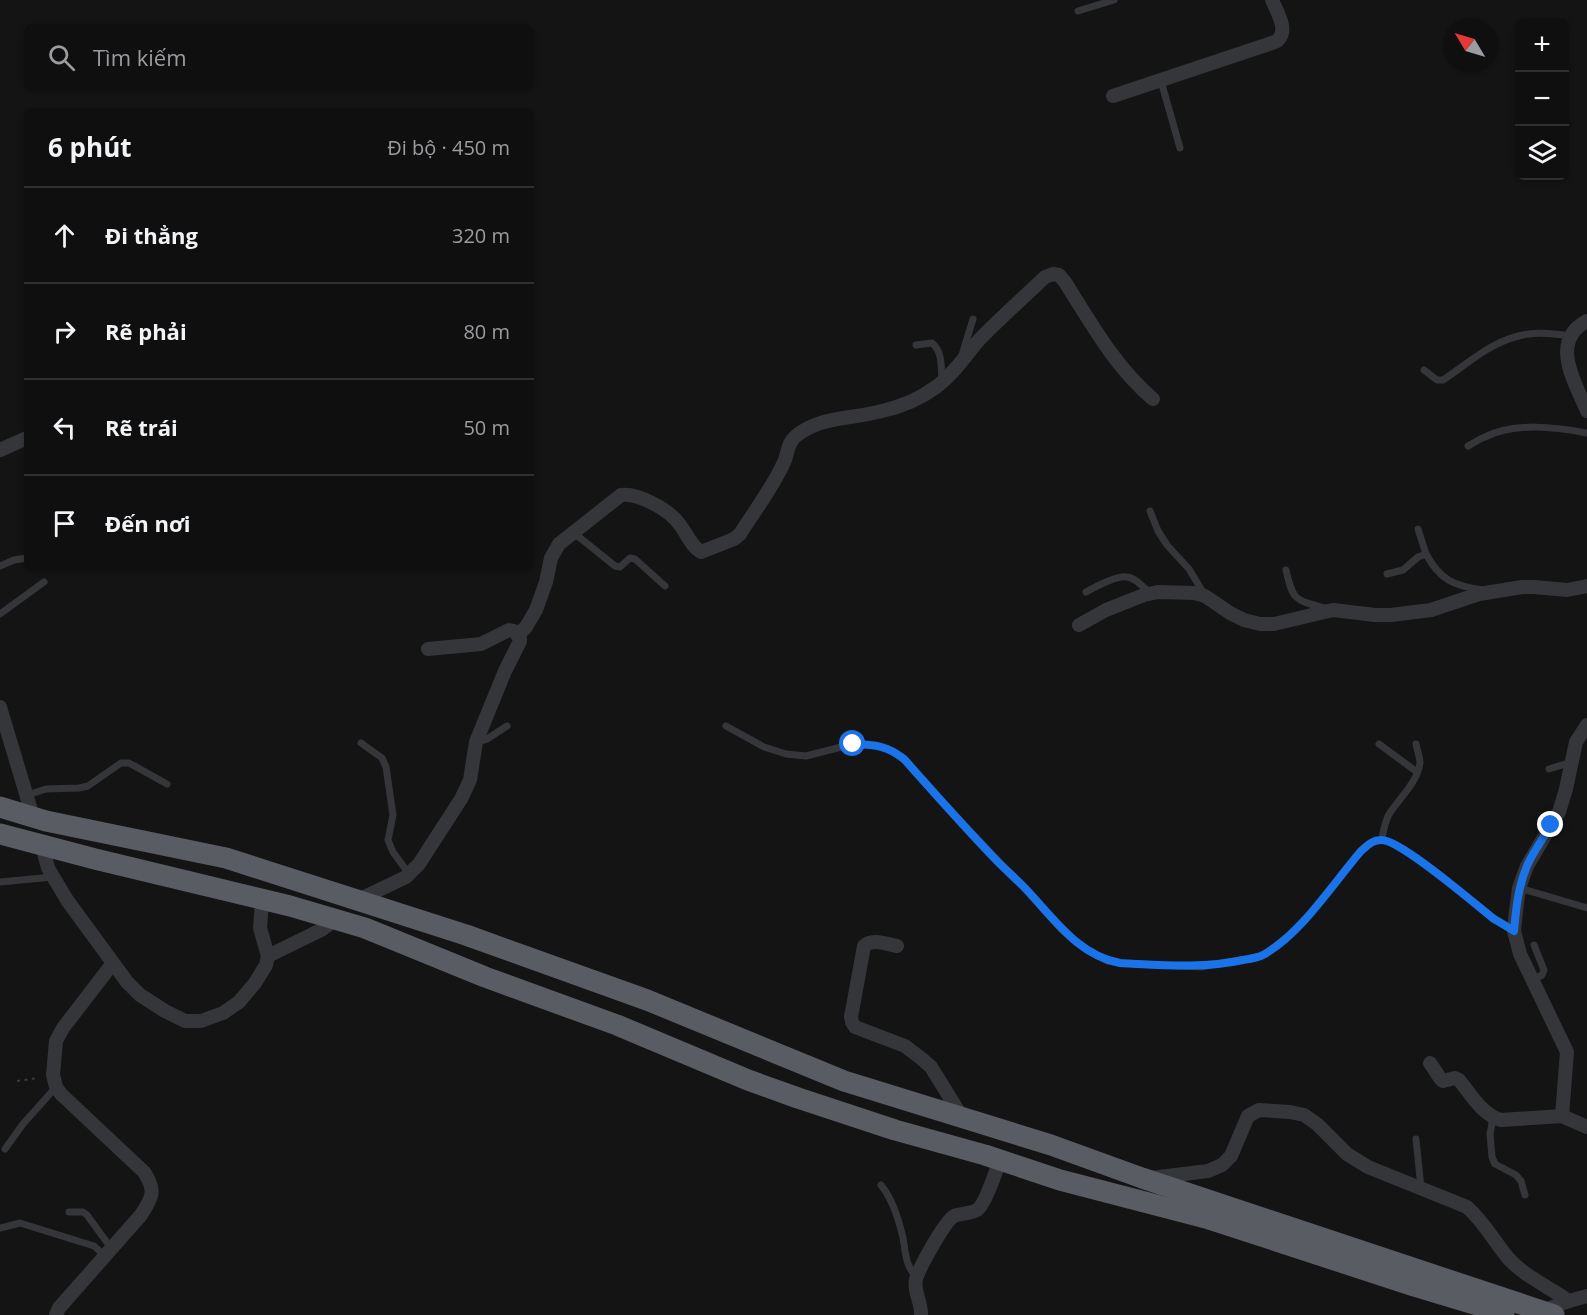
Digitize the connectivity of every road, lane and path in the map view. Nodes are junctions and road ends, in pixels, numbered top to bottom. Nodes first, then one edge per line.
1 (1114, 0) edge
2 (1272, 0) edge
3 (1078, 11) dead end
4 (1161, 81) junction
5 (1113, 96) dead end
6 (1180, 147) dead end
7 (972, 319) dead end
8 (1587, 321) edge
9 (1571, 336) junction
10 (916, 345) dead end
11 (959, 363) junction
12 (1424, 370) dead end
13 (942, 382) junction
14 (1153, 399) dead end
15 (1587, 411) edge
16 (1587, 433) edge
17 (24, 439) edge
18 (1468, 446) dead end
19 (0, 450) edge
20 (1150, 511) dead end
21 (1418, 529) dead end
22 (564, 538) junction
23 (1426, 554) junction
24 (24, 558) edge
25 (0, 566) edge
26 (1286, 570) dead end
27 (1387, 574) dead end
28 (44, 582) dead end
29 (665, 586) dead end
30 (1587, 586) edge
31 (1494, 591) junction
32 (1086, 592) dead end
33 (1150, 594) junction
34 (1205, 596) junction
35 (1333, 610) junction
36 (0, 614) edge
37 (1079, 625) dead end
38 (518, 635) junction
39 (428, 649) dead end
40 (0, 707) edge
41 (1587, 724) edge
42 (507, 726) dead end
43 (726, 726) dead end
44 (476, 742) junction
45 (361, 743) dead end
46 (1379, 744) dead end
47 (1416, 744) dead end
48 (1572, 762) junction
49 (1549, 768) dead end
50 (1417, 772) junction
51 (166, 784) dead end
52 (27, 795) junction
53 (0, 807) edge
54 (33, 817) junction
55 (0, 834) edge
56 (1382, 839) junction
57 (42, 845) junction
58 (409, 874) junction
59 (53, 877) junction
60 (0, 882) edge
61 (1519, 888) junction
62 (358, 900) dead end
63 (262, 901) dead end
64 (1587, 908) edge
65 (336, 920) dead end
66 (1514, 931) junction
67 (1534, 945) dead end
68 (897, 946) dead end
69 (268, 956) junction
70 (113, 963) junction
71 (1532, 980) junction
72 (1430, 1063) dead end
73 (17, 1080) dead end
74 (55, 1081) junction
75 (1562, 1116) junction
76 (962, 1117) junction
77 (1493, 1118) junction
78 (1587, 1127) edge
79 (1416, 1139) dead end
80 (4, 1149) dead end
81 (1000, 1160) junction
82 (1142, 1179) junction
83 (881, 1185) dead end
84 (1421, 1188) junction
85 (1525, 1195) dead end
86 (69, 1212) dead end
87 (0, 1228) edge
88 (108, 1252) junction
89 (917, 1278) junction
90 (1587, 1296) edge
91 (1569, 1300) junction
92 (1548, 1313) edge
93 (56, 1315) edge
94 (921, 1315) edge
95 (1510, 1315) edge

1 - 3 lane
2 - 4 street
4 - 5 street
4 - 6 lane
7 - 11 lane
8 - 9 street
9 - 12 lane
9 - 15 street
10 - 13 lane
11 - 13 street
11 - 14 street
13 - 22 street
16 - 18 lane
17 - 19 street
20 - 34 lane
21 - 23 lane
22 - 29 lane
22 - 38 street
23 - 27 lane
23 - 31 lane
24 - 25 lane
26 - 35 lane
28 - 36 lane
30 - 31 street
31 - 35 street
32 - 33 lane
33 - 34 street
33 - 37 street
34 - 35 street
38 - 39 street
38 - 44 street
40 - 52 street
41 - 48 street
42 - 44 lane
43 - 56 lane
44 - 58 street
45 - 58 lane
46 - 50 lane
47 - 50 lane
48 - 49 lane
48 - 61 street
50 - 56 lane
51 - 52 lane
52 - 54 street
53 - 54 highway
54 - 76 highway
55 - 57 highway
56 - 66 lane
57 - 59 street
57 - 81 highway
58 - 62 street
59 - 60 lane
59 - 70 street
61 - 64 lane
61 - 66 street
63 - 69 street
65 - 69 street
66 - 71 street
67 - 71 lane
68 - 76 street
69 - 70 street
70 - 74 street
71 - 75 street
72 - 77 street
73 - 74 path
74 - 80 lane
74 - 88 street
75 - 77 street
75 - 78 street
76 - 82 highway
77 - 85 lane
79 - 84 lane
81 - 89 street
81 - 95 highway
82 - 84 street
82 - 92 highway
83 - 89 lane
84 - 91 street
86 - 88 lane
87 - 88 lane
88 - 93 street
89 - 94 street
90 - 91 street
91 - 92 street

